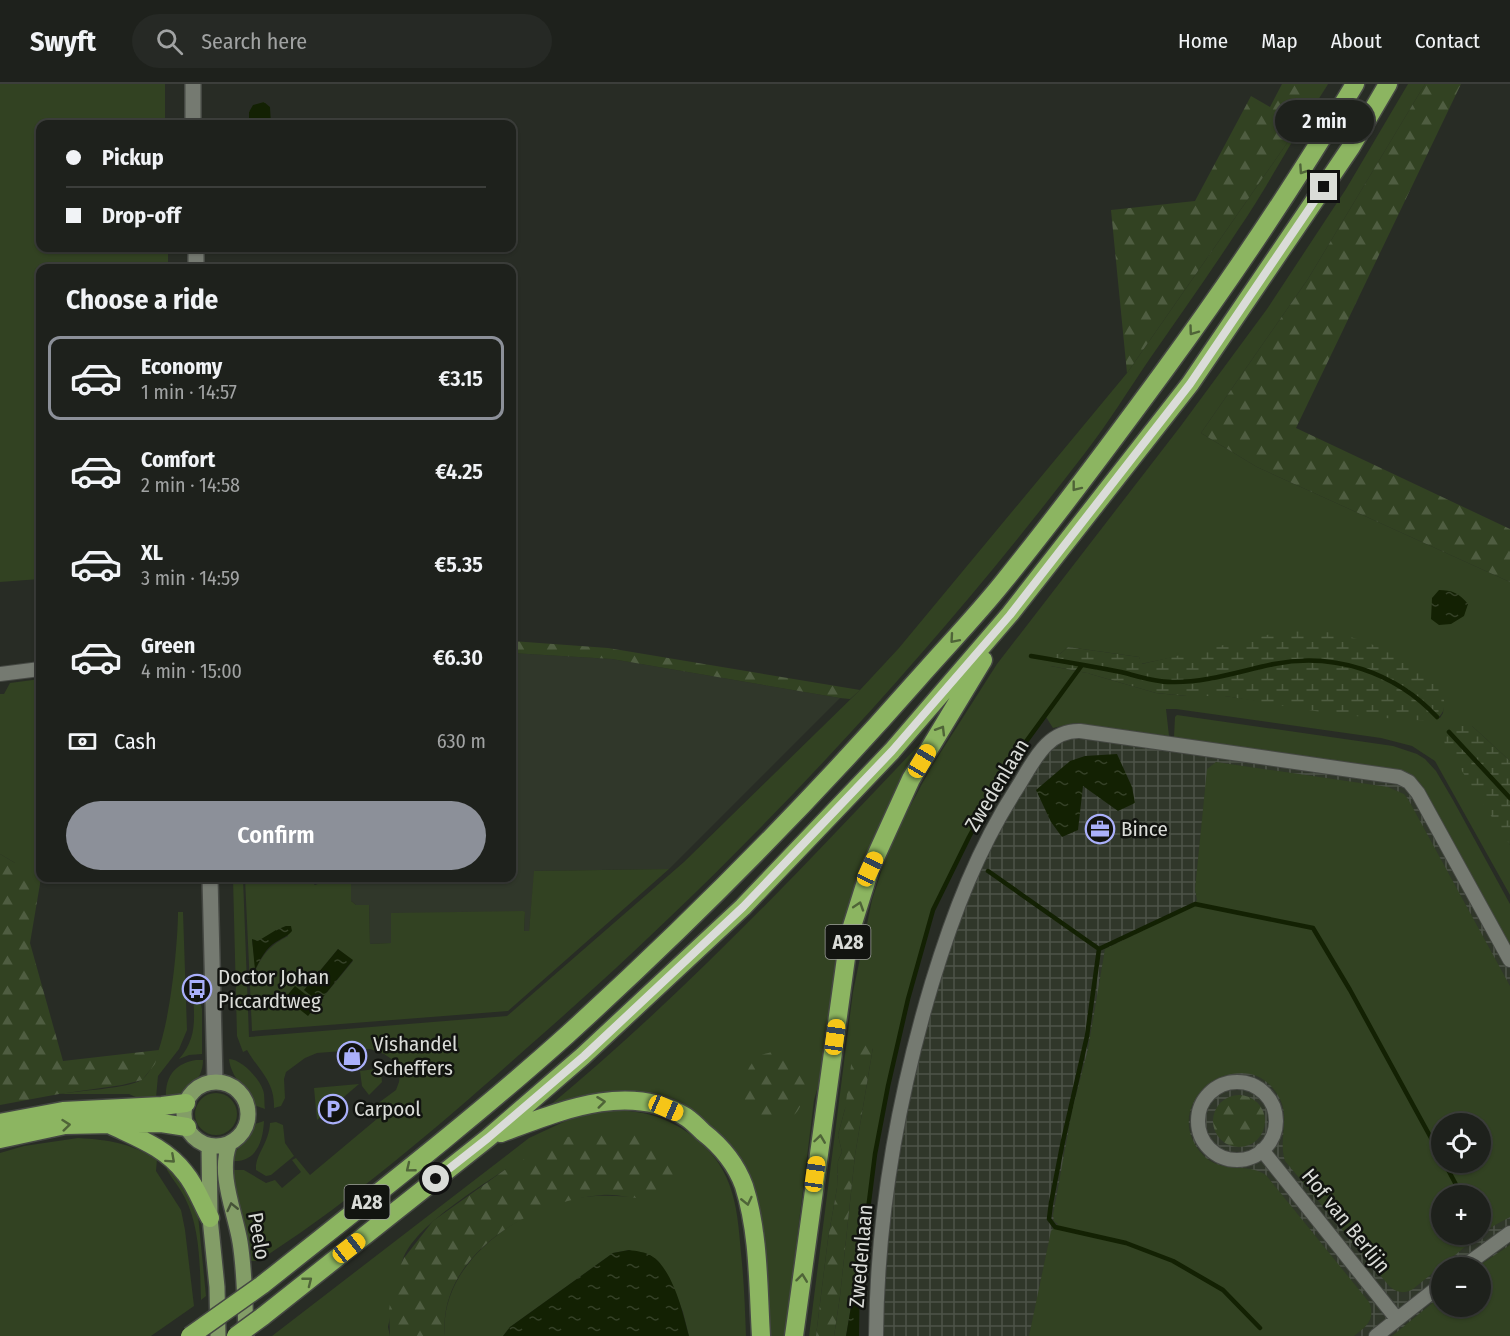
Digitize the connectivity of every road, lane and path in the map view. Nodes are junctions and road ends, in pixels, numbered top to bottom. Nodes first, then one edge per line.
1 (193, 84) edge
2 (1355, 84) edge
3 (1388, 84) edge
4 (194, 120) edge
5 (1010, 615) junction
6 (36, 670) edge
7 (0, 674) edge
8 (210, 882) edge
9 (1510, 960) edge
10 (215, 1081) junction
11 (186, 1103) junction
12 (107, 1122) junction
13 (0, 1123) edge
14 (186, 1127) junction
15 (488, 1138) junction
16 (0, 1139) edge
17 (230, 1145) junction
18 (209, 1146) junction
19 (1262, 1150) junction
20 (210, 1218) junction
21 (1510, 1233) edge
22 (1477, 1257) edge
23 (1431, 1293) edge
24 (1397, 1319) junction
25 (190, 1336) edge
26 (218, 1336) edge
27 (236, 1336) edge
28 (246, 1336) edge
29 (761, 1336) edge
30 (794, 1336) edge
31 (876, 1336) edge
32 (1376, 1336) edge

1 - 4 main road
2 -> 25 highway, A28, bridge
3 - 5 highway, A28
5 - 15 highway, A28
30 -> 5 highway, A28
6 - 7 street
8 - 10 main road
9 - 31 street, Zwedenlaan
10 - 11 main road
10 - 17 main road
11 - 13 highway
11 - 14 main road
12 - 14 highway
16 -> 12 highway
12 -> 20 highway
14 - 18 main road
27 -> 15 highway, A28, bridge
15 -> 29 highway, A28
17 - 18 main road
28 -> 17 main road, Peelo
18 - 20 main road
19 - 19 street
19 - 24 street, Hof van Berlijn
20 - 26 main road
21 - 22 street
23 - 24 street
24 - 32 street

